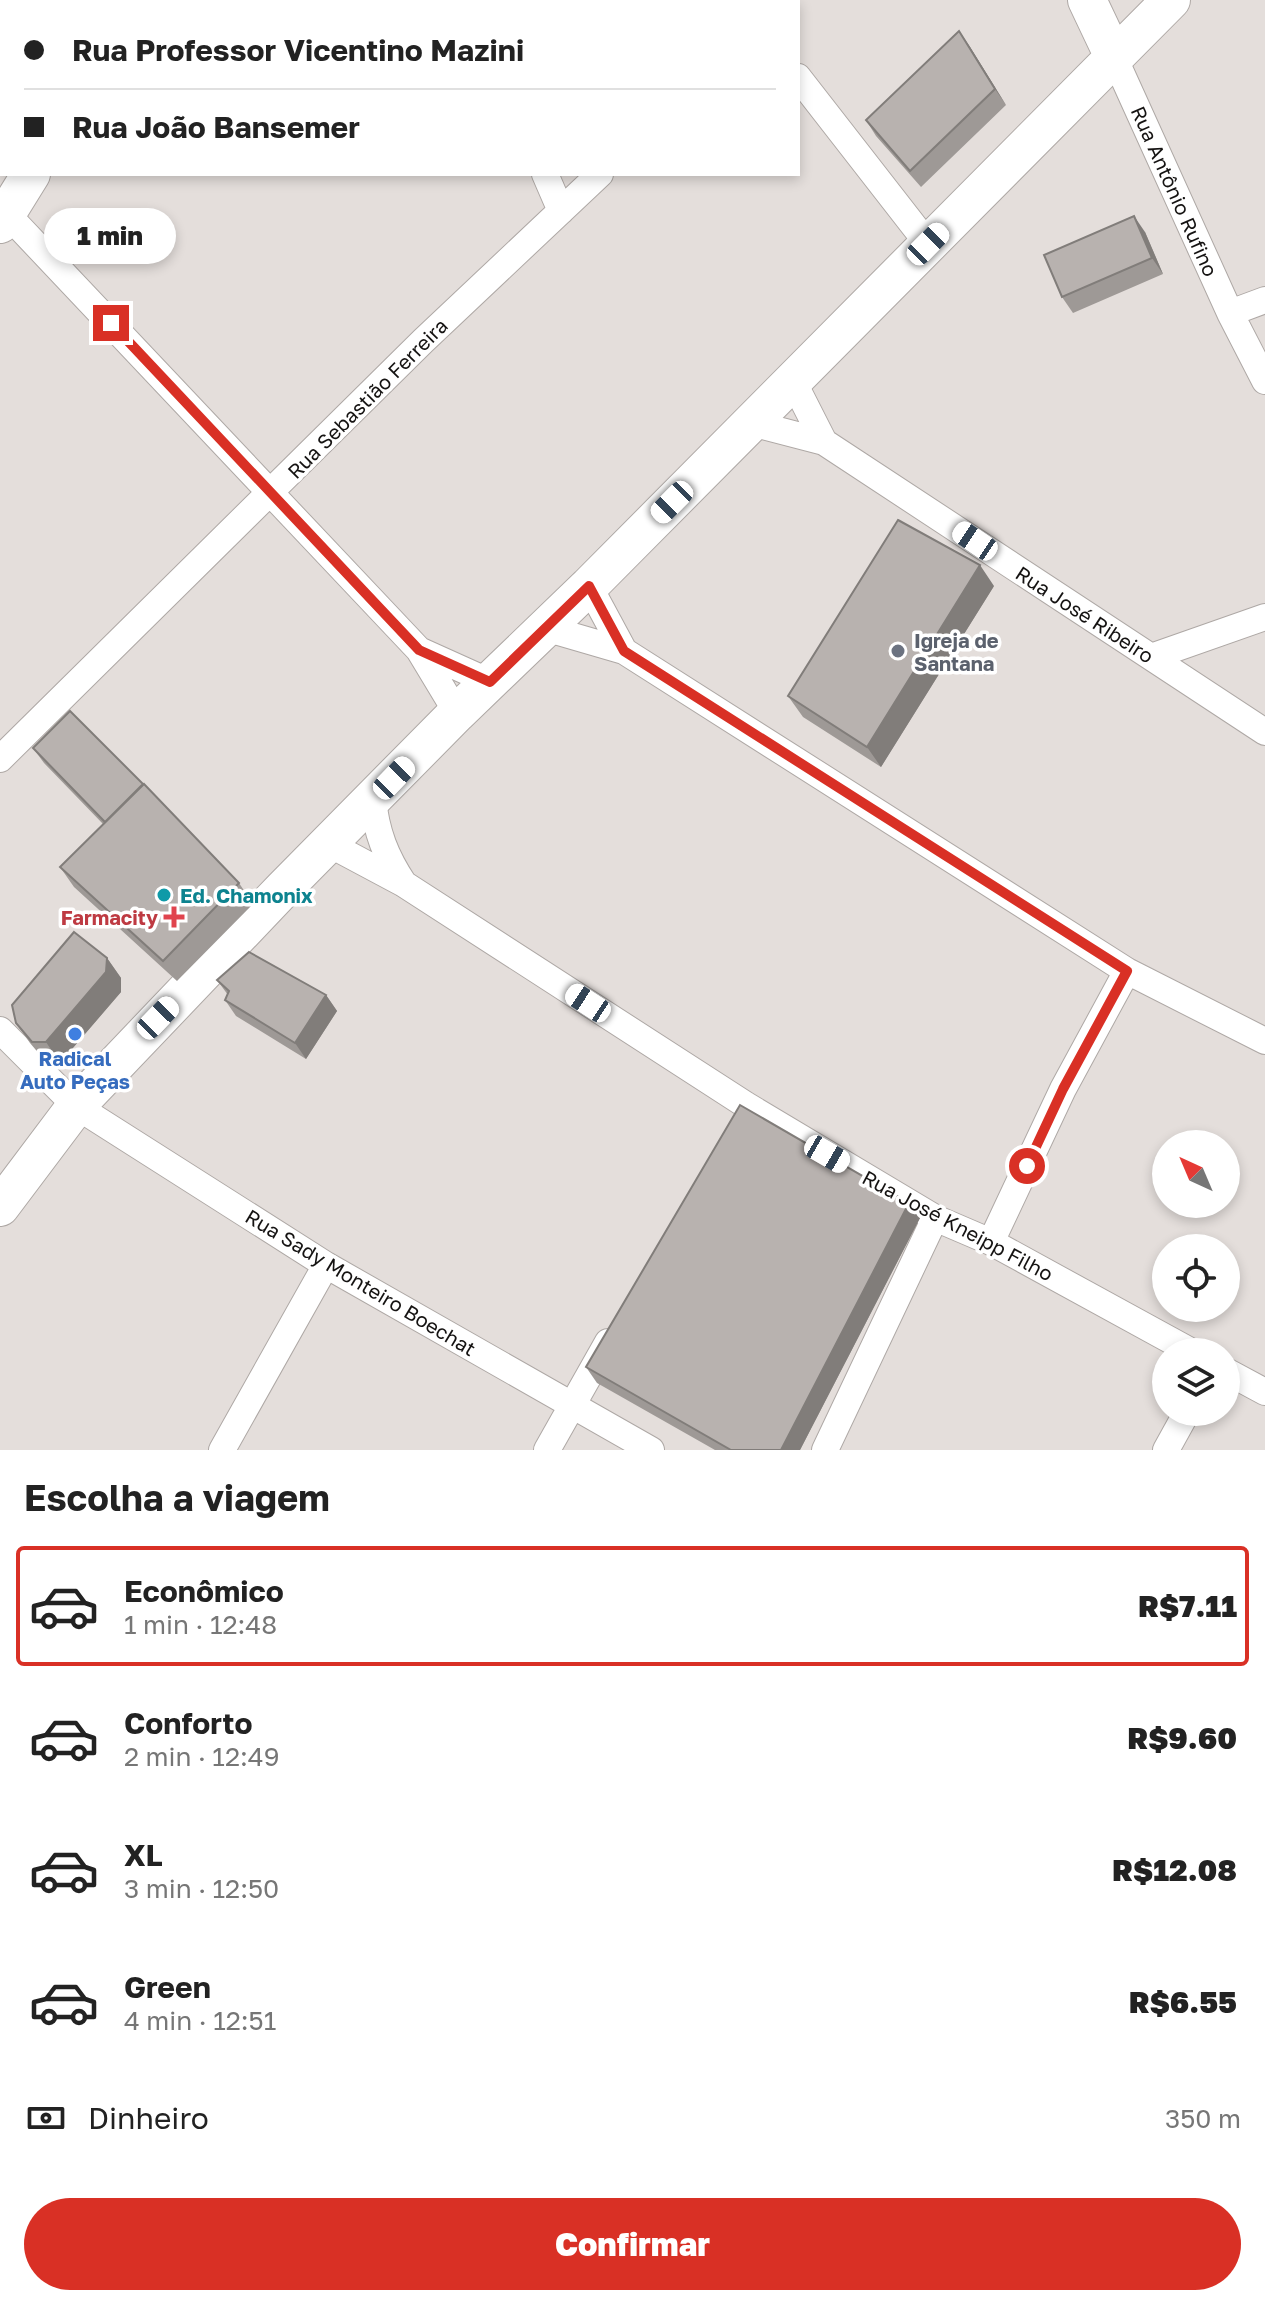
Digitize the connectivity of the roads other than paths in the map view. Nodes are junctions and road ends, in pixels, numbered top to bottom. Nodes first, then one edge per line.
1 (1087, 0) edge
2 (1171, 0) edge
3 (1114, 57) junction
4 (800, 80) edge
5 (30, 176) edge
6 (546, 176) edge
7 (598, 176) edge
8 (561, 211) junction
9 (2, 216) edge
10 (928, 244) junction
11 (1265, 300) edge
12 (1230, 313) junction
13 (793, 381) junction
14 (1265, 381) edge
15 (751, 423) junction
16 (824, 442) junction
17 (272, 492) junction
18 (589, 586) junction
19 (1265, 617) edge
20 (545, 628) junction
21 (419, 650) junction
22 (624, 651) junction
23 (1151, 657) junction
24 (490, 682) junction
25 (457, 713) junction
26 (1265, 732) edge
27 (0, 759) edge
28 (373, 799) junction
29 (329, 844) junction
30 (404, 884) junction
31 (1127, 971) junction
32 (0, 1030) edge
33 (1265, 1041) edge
34 (746, 1105) junction
35 (76, 1106) junction
36 (730, 1132) edge
37 (0, 1207) edge
38 (935, 1218) junction
39 (991, 1242) junction
40 (326, 1265) junction
41 (619, 1323) edge
42 (1166, 1338) edge
43 (1240, 1379) edge
44 (1265, 1392) edge
45 (571, 1405) junction
46 (1179, 1426) edge
47 (222, 1450) edge
48 (547, 1450) edge
49 (651, 1450) edge
50 (825, 1450) edge
51 (1166, 1450) edge

1 - 3 main road, Rua Antônio Rufino
2 - 3 main road
3 - 10 main road
3 - 12 street, Rua Antônio Rufino
4 - 10 street
5 - 9 main road
6 - 8 street
7 - 8 street, Rua Sebastião Ferreira
8 - 17 street, Rua Sebastião Ferreira
9 - 17 street
10 - 13 main road
11 - 12 street
12 - 14 street, Rua Antônio Rufino
13 - 15 main road
13 - 16 street, Rua José Ribeiro
15 - 16 street, Rua José Ribeiro
15 - 18 main road
16 - 23 street, Rua José Ribeiro
17 - 21 street
17 - 27 street, Rua Sebastião Ferreira
18 - 20 main road
18 - 22 street
19 - 23 street
20 - 22 street
20 - 24 main road
21 - 24 street
21 - 25 street
22 - 31 street
23 - 26 street, Rua José Ribeiro
24 - 25 main road
25 - 28 main road
28 - 29 main road
28 - 30 street, Rua José Kneipp Filho
29 - 30 street, Rua José Kneipp Filho
29 - 35 main road
30 - 34 street, Rua José Kneipp Filho
31 - 33 street
31 - 39 street
32 - 35 street, Rua Sady Monteiro Boechat
34 - 36 street
34 - 38 street, Rua José Kneipp Filho
35 - 37 main road
35 - 40 street, Rua Sady Monteiro Boechat
38 - 39 street, Rua José Kneipp Filho
38 - 50 street
39 - 42 street, Rua José Kneipp Filho
40 - 45 street, Rua Sady Monteiro Boechat
40 - 47 street
41 - 45 street
43 - 44 street
45 - 48 street
45 - 49 street, Rua Sady Monteiro Boechat
46 - 51 street

